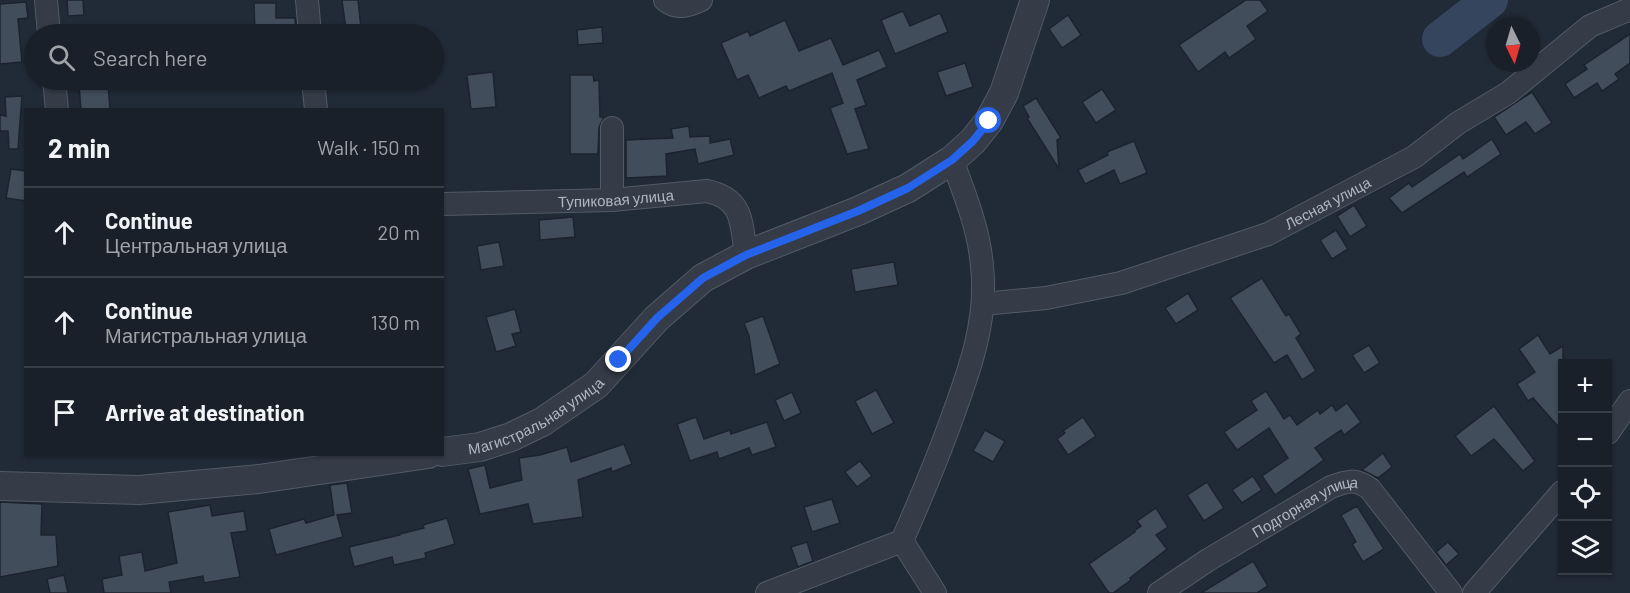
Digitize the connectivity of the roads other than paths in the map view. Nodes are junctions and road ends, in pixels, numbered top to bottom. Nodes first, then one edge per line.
1 (46, 0) edge
2 (307, 0) edge
3 (665, 0) edge
4 (701, 0) edge
5 (1035, 0) edge
6 (1630, 9) edge
7 (48, 24) edge
8 (309, 24) edge
9 (55, 90) edge
10 (314, 90) edge
11 (57, 108) edge
12 (316, 108) edge
13 (612, 128) dead end
14 (952, 160) junction
15 (612, 200) junction
16 (444, 204) edge
17 (746, 255) junction
18 (983, 304) junction
19 (1630, 401) edge
20 (1612, 427) edge
21 (444, 452) edge
22 (414, 456) edge
23 (0, 486) edge
24 (1558, 498) edge
25 (902, 541) junction
26 (767, 593) edge
27 (935, 593) edge
28 (1160, 593) edge
29 (1451, 593) edge
30 (1474, 593) edge

1 - 7 street
2 - 8 street
3 - 4 street
5 - 14 street, Магистральная улица
6 - 18 street, Лесная улица
9 - 11 street
10 - 12 street
13 - 15 street
14 - 17 street, Магистральная улица
14 - 18 street
15 - 16 street, Тупиковая улица
15 - 17 street, Тупиковая улица
17 - 21 street, Магистральная улица
18 - 25 street
19 - 20 street
22 - 23 street
24 - 30 street
25 - 26 street
25 - 27 street
28 - 29 street, Подгорная улица

